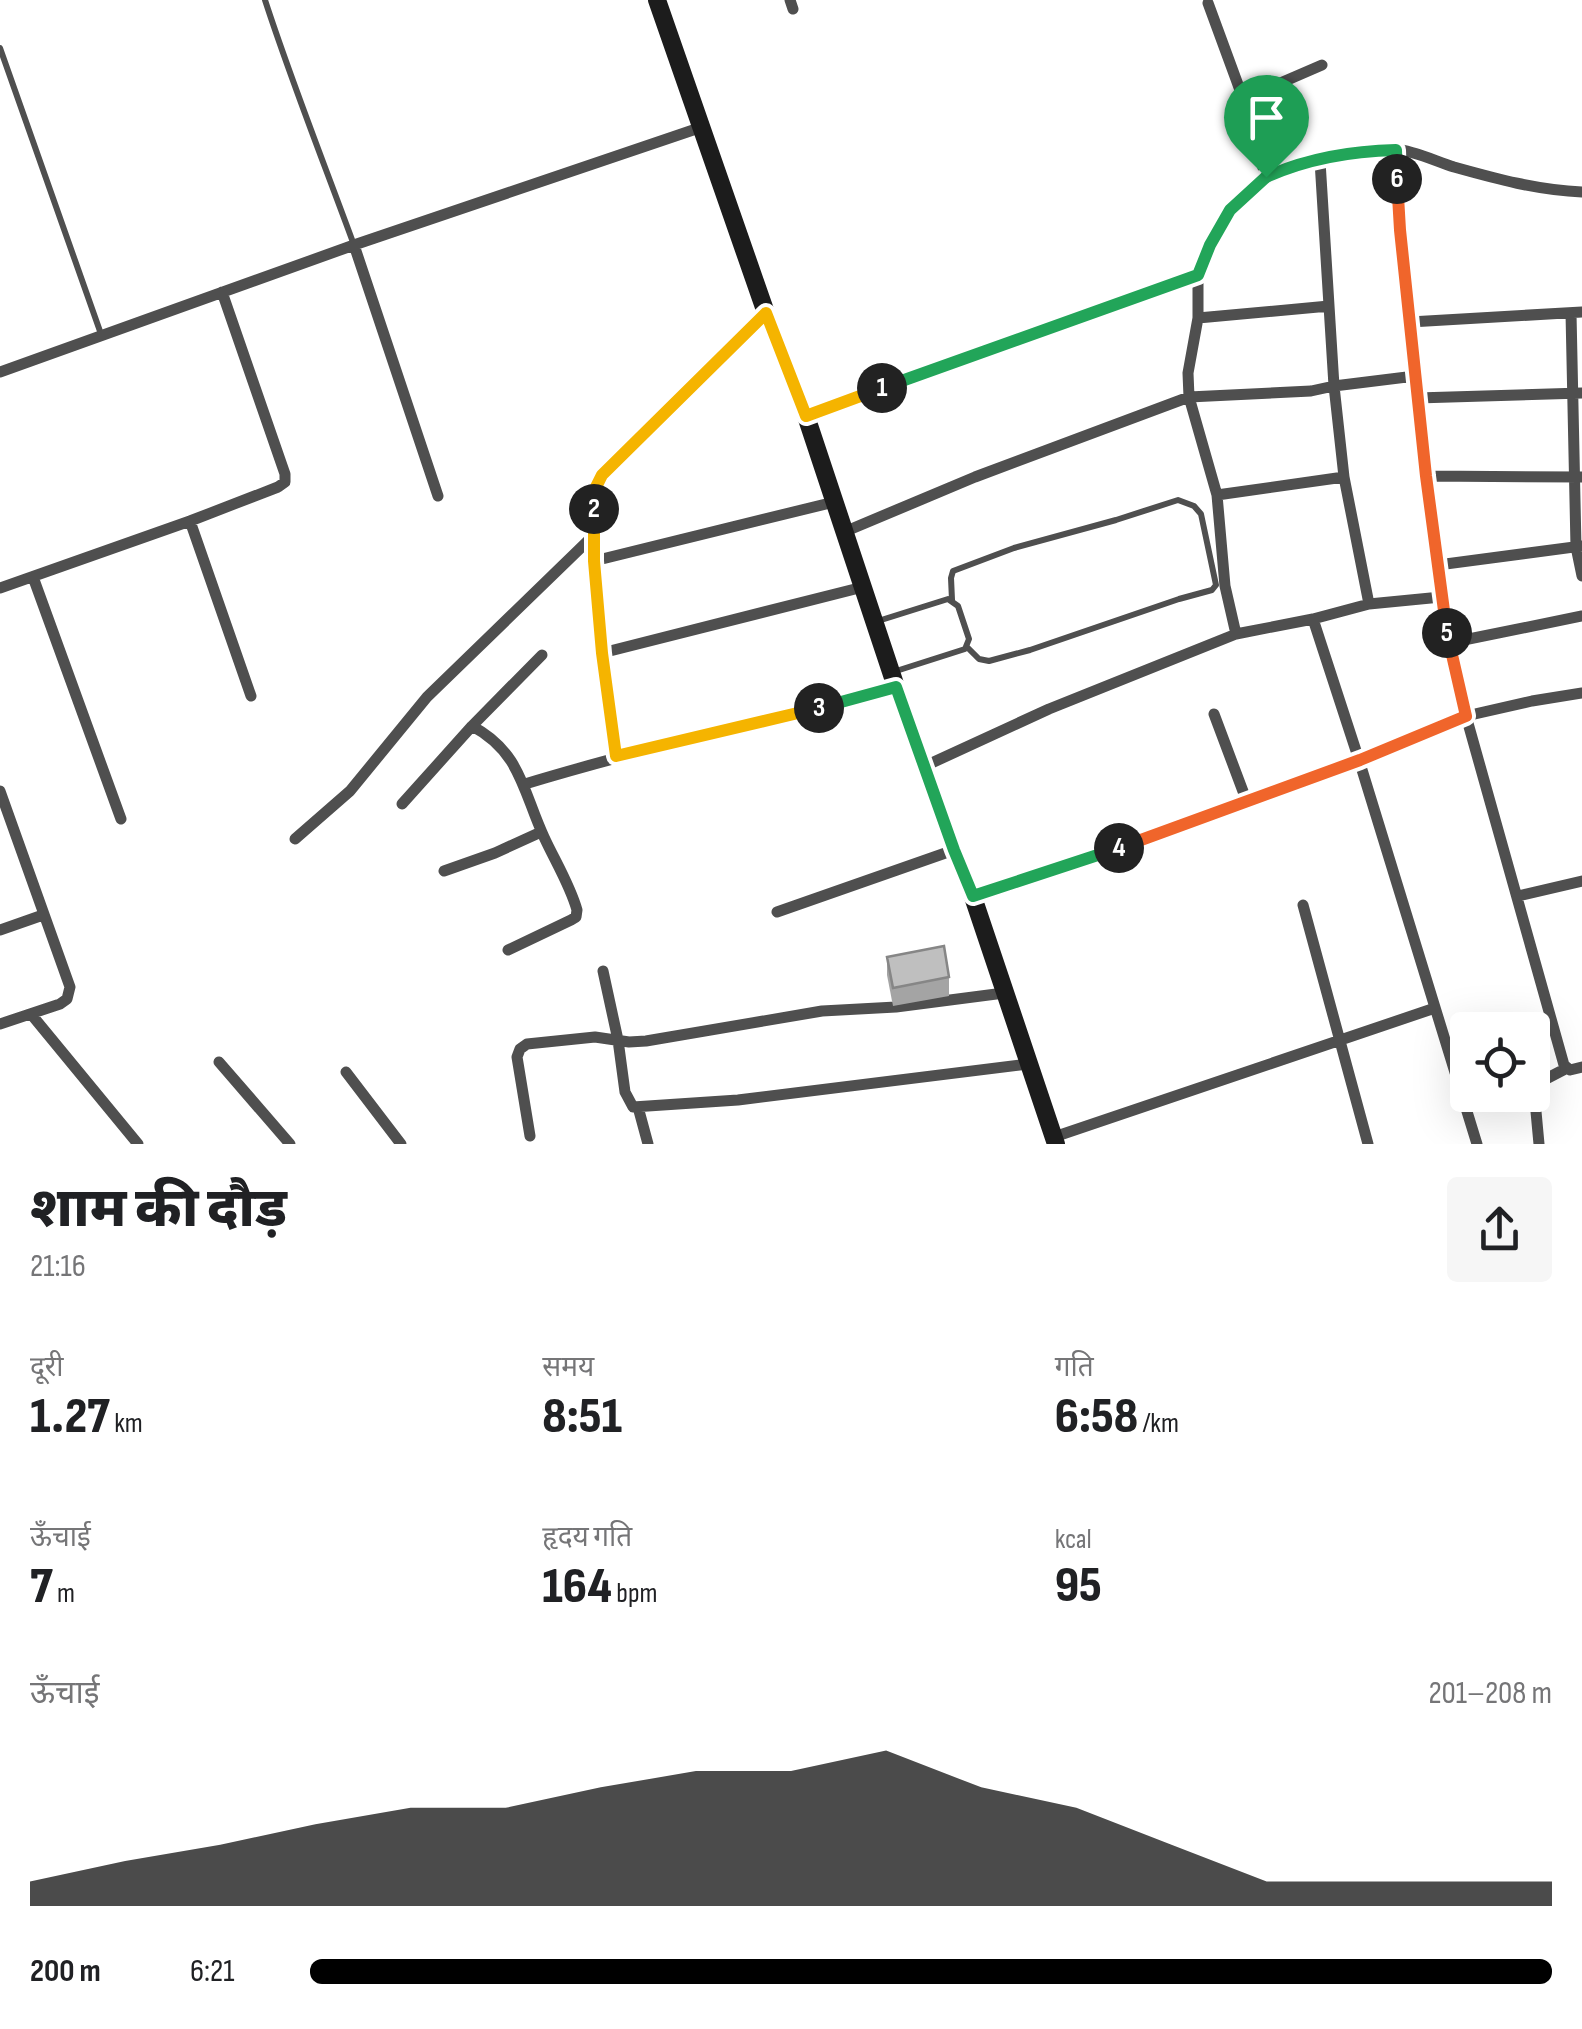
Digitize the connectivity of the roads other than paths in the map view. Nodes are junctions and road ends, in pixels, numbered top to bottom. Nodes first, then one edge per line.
1 (265, 0) edge
2 (657, 0) edge
3 (1208, 3) dead end
4 (0, 48) edge
5 (1322, 65) dead end
6 (1244, 102) junction
7 (702, 127) junction
8 (1396, 150) junction
9 (1320, 160) junction
10 (1266, 177) junction
11 (1582, 192) edge
12 (354, 245) junction
13 (1198, 275) junction
14 (222, 292) junction
15 (1330, 306) junction
16 (1576, 312) edge
17 (766, 313) junction
18 (1198, 318) junction
19 (1410, 322) junction
20 (102, 334) junction
21 (0, 372) edge
22 (1416, 376) junction
23 (1334, 386) junction
24 (1578, 393) edge
25 (1188, 397) junction
26 (1418, 398) junction
27 (806, 416) junction
28 (1426, 476) junction
29 (1344, 477) junction
30 (1578, 477) edge
31 (1217, 495) junction
32 (438, 496) dead end
33 (834, 502) junction
34 (190, 521) junction
35 (844, 532) junction
36 (595, 534) junction
37 (1579, 546) edge
38 (594, 561) junction
39 (1438, 565) junction
40 (1582, 576) edge
41 (32, 577) junction
42 (863, 587) junction
43 (0, 588) edge
44 (1441, 597) junction
45 (952, 600) junction
46 (1369, 604) junction
47 (1582, 616) edge
48 (1313, 619) junction
49 (875, 622) junction
50 (1236, 634) junction
51 (1449, 643) junction
52 (967, 646) junction
53 (602, 653) junction
54 (542, 655) dead end
55 (894, 680) junction
56 (1582, 693) edge
57 (251, 696) dead end
58 (1214, 714) dead end
59 (1466, 716) junction
60 (472, 726) junction
61 (616, 756) junction
62 (1360, 760) junction
63 (925, 766) junction
64 (524, 784) junction
65 (0, 791) edge
66 (1247, 802) junction
67 (402, 804) dead end
68 (121, 818) dead end
69 (541, 832) junction
70 (295, 839) dead end
71 (954, 850) junction
72 (444, 871) dead end
73 (1582, 882) edge
74 (973, 896) junction
75 (1518, 896) junction
76 (1303, 905) dead end
77 (778, 912) dead end
78 (44, 915) junction
79 (0, 930) edge
80 (508, 950) dead end
81 (603, 971) dead end
82 (1004, 993) junction
83 (1436, 1008) junction
84 (31, 1014) junction
85 (0, 1024) edge
86 (618, 1040) junction
87 (1339, 1040) junction
88 (219, 1062) dead end
89 (1028, 1064) junction
90 (1566, 1068) junction
91 (1582, 1068) edge
92 (346, 1072) dead end
93 (638, 1108) junction
94 (530, 1136) dead end
95 (1055, 1140) edge
96 (138, 1144) edge
97 (290, 1144) edge
98 (401, 1144) edge
99 (648, 1144) edge
100 (1368, 1144) edge
101 (1477, 1144) edge
102 (1538, 1144) edge

1 - 12 lane
2 - 7 main road
3 - 6 street
4 - 20 lane
5 - 6 street
6 - 10 street
7 - 12 street
7 - 17 main road
8 - 9 street
8 - 11 street
8 - 19 street
9 - 10 street
9 - 15 street
10 - 13 street
12 - 14 street
12 - 32 street
13 - 18 street
13 - 27 street
14 - 20 street
14 - 34 street
15 - 18 street
15 - 23 street
16 - 19 street
16 - 24 street
17 - 27 main road
17 - 36 street
18 - 25 street
19 - 22 street
20 - 21 street
22 - 23 street
22 - 26 street
23 - 25 street
23 - 29 street
24 - 26 street
24 - 30 street
25 - 31 street
25 - 35 street
26 - 28 street
27 - 33 main road
28 - 30 street
28 - 39 street
29 - 31 street
29 - 46 street
30 - 37 street
31 - 50 street
33 - 35 main road
33 - 38 street
34 - 41 street
34 - 57 street
35 - 42 main road
36 - 38 street
36 - 70 street
37 - 39 street
37 - 40 street
38 - 53 street
39 - 44 street
41 - 43 street
41 - 68 street
42 - 49 main road
42 - 53 street
44 - 46 street
44 - 51 street
45 - 49 lane
45 - 52 lane
45 - 52 lane
46 - 48 street
47 - 51 street
48 - 50 street
48 - 62 street
49 - 55 main road
50 - 63 street
51 - 59 street
52 - 55 lane
53 - 61 street
54 - 60 street
55 - 61 street
55 - 63 main road
56 - 59 street
58 - 66 street
59 - 62 street
59 - 75 street
60 - 64 street
60 - 67 street
61 - 64 street
62 - 66 street
62 - 83 street
63 - 71 main road
64 - 69 street
65 - 78 street
66 - 74 street
69 - 72 street
69 - 80 street
71 - 74 main road
71 - 77 street
73 - 75 street
74 - 82 main road
75 - 90 street
76 - 87 street
78 - 79 street
78 - 84 street
81 - 86 street
82 - 86 street
82 - 89 main road
83 - 87 street
83 - 101 street
84 - 85 street
84 - 96 street
86 - 93 street
86 - 94 street
87 - 95 street
87 - 100 street
88 - 97 street
89 - 93 street
89 - 95 main road
90 - 91 street
90 - 102 street
92 - 98 street
93 - 99 street

